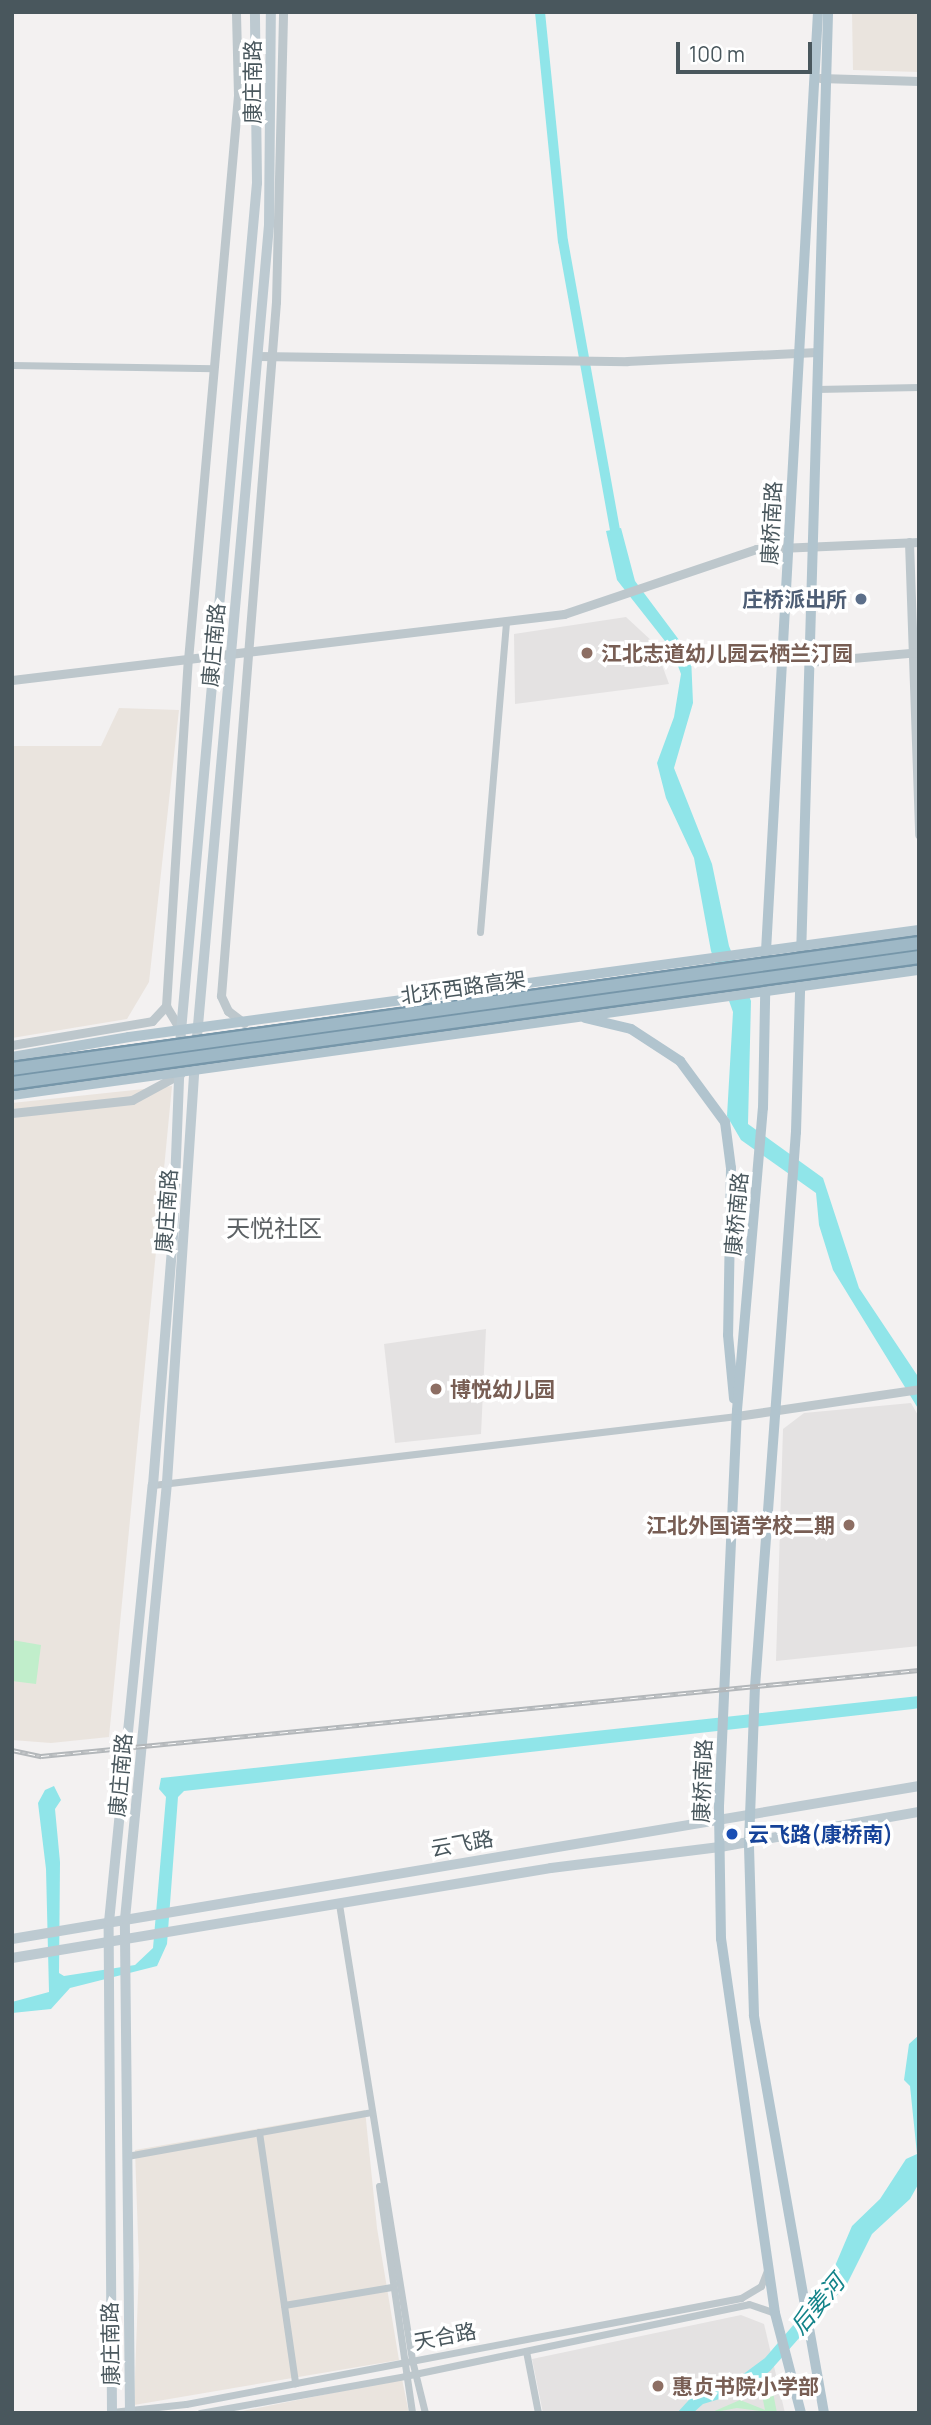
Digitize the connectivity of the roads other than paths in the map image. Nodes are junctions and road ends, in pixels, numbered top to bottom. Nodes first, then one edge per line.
1 (236, 12) edge
2 (255, 12) edge
3 (271, 12) edge
4 (283, 12) edge
5 (818, 12) edge
6 (828, 12) edge
7 (820, 78) junction
8 (919, 81) edge
9 (799, 352) junction
10 (817, 352) junction
11 (258, 356) junction
12 (272, 358) junction
13 (12, 365) edge
14 (214, 368) junction
15 (919, 387) edge
16 (816, 389) junction
17 (914, 542) edge
18 (811, 545) junction
19 (789, 547) junction
20 (506, 621) junction
21 (916, 652) edge
22 (249, 653) junction
23 (232, 654) junction
24 (214, 657) junction
25 (188, 660) junction
26 (808, 662) junction
27 (12, 680) edge
28 (919, 835) edge
29 (919, 930) edge
30 (481, 932) dead end
31 (919, 943) edge
32 (799, 946) junction
33 (766, 951) junction
34 (919, 957) edge
35 (919, 970) edge
36 (800, 986) junction
37 (767, 991) junction
38 (166, 1006) junction
39 (579, 1017) junction
40 (244, 1023) junction
41 (197, 1029) junction
42 (181, 1031) junction
43 (12, 1045) edge
44 (12, 1057) edge
45 (12, 1069) edge
46 (194, 1072) junction
47 (180, 1074) junction
48 (12, 1083) edge
49 (12, 1095) edge
50 (12, 1113) edge
51 (919, 1389) edge
52 (776, 1409) junction
53 (737, 1413) junction
54 (167, 1482) junction
55 (153, 1485) junction
56 (919, 1786) edge
57 (919, 1812) edge
58 (750, 1814) junction
59 (719, 1819) junction
60 (749, 1842) junction
61 (720, 1847) junction
62 (339, 1904) junction
63 (125, 1919) junction
64 (109, 1922) junction
65 (12, 1939) edge
66 (125, 1939) junction
67 (109, 1942) junction
68 (12, 1958) edge
69 (371, 2112) junction
70 (259, 2132) junction
71 (375, 2137) junction
72 (127, 2156) junction
73 (769, 2266) junction
74 (391, 2287) junction
75 (284, 2305) junction
76 (776, 2313) junction
77 (526, 2351) junction
78 (412, 2360) junction
79 (403, 2362) junction
80 (415, 2374) junction
81 (405, 2376) junction
82 (295, 2383) junction
83 (130, 2412) edge
84 (112, 2413) edge
85 (200, 2413) edge
86 (412, 2413) edge
87 (425, 2413) edge
88 (538, 2413) edge
89 (801, 2413) edge
90 (824, 2413) edge

1 - 14 street
2 - 24 main road, 康庄南路
3 - 11 main road, 康庄南路
4 - 12 street
5 - 7 main road, 康桥南路
6 - 7 main road, 康桥南路
7 - 8 street
7 - 9 main road, 康桥南路
7 - 10 main road, 康桥南路
9 - 10 street
9 - 12 street
9 - 19 main road, 康桥南路
10 - 16 main road, 康桥南路
11 - 12 street
11 - 23 main road, 康庄南路
12 - 22 street
13 - 14 street
14 - 25 street
15 - 16 street
16 - 18 main road, 康桥南路
17 - 18 street
17 - 21 street
18 - 19 street
18 - 26 main road, 康桥南路
19 - 20 street
19 - 33 main road, 康桥南路
20 - 22 street
20 - 30 street
21 - 26 street
21 - 28 street
22 - 23 street
22 - 40 street
23 - 24 street
23 - 41 main road, 康庄南路
24 - 25 street
24 - 42 main road, 康庄南路
25 - 27 street
25 - 38 street
26 - 32 main road, 康桥南路
29 - 32 main road
31 - 45 highway, 北环西路高架, bridge
32 - 33 main road
32 - 36 main road, 康桥南路
33 - 37 main road, 康桥南路
33 - 40 main road
34 - 48 highway, 北环西路高架, bridge
35 - 36 main road
36 - 37 main road
36 - 52 main road, 康桥南路
37 - 39 main road
37 - 53 main road, 康桥南路
38 - 42 street
38 - 43 street
39 - 46 main road
39 - 53 main road
40 - 41 main road
41 - 42 main road
41 - 46 main road, 康庄南路
42 - 44 main road
42 - 47 main road, 康庄南路
46 - 47 main road
46 - 54 main road, 康庄南路
47 - 49 main road
47 - 50 street
47 - 55 main road, 康庄南路
51 - 52 street
52 - 53 street
52 - 58 main road, 康桥南路
53 - 54 street
53 - 59 main road, 康桥南路
54 - 55 street
54 - 63 main road, 康庄南路
55 - 64 main road, 康庄南路
56 - 58 main road, 云飞路
57 - 60 main road, 云飞路
58 - 59 main road, 云飞路
58 - 60 main road, 康桥南路
59 - 61 main road, 康桥南路
59 - 63 main road, 云飞路
60 - 61 main road, 云飞路
60 - 90 main road
61 - 62 main road, 云飞路
61 - 73 main road, 康桥南路
62 - 66 main road, 云飞路
62 - 69 street
63 - 64 main road, 云飞路
63 - 66 main road, 康庄南路
64 - 65 main road, 云飞路
64 - 67 main road, 康庄南路
66 - 67 main road, 云飞路
66 - 72 main road, 康庄南路
67 - 68 main road, 云飞路
67 - 84 main road, 康庄南路
69 - 70 street
69 - 71 street
70 - 72 street
70 - 75 street
71 - 74 street
71 - 78 street
72 - 83 main road, 康庄南路
73 - 76 main road, 康桥南路
73 - 78 street, 天合路
74 - 75 street
74 - 79 street
75 - 82 street
76 - 77 street, 天合路
76 - 89 main road, 康桥南路
77 - 80 street, 天合路
77 - 88 street
78 - 79 street, 天合路
78 - 80 street
79 - 81 street
79 - 82 street, 天合路
80 - 81 street, 天合路
80 - 87 street
81 - 85 street, 天合路
81 - 86 street
82 - 83 street, 天合路
83 - 84 street, 天合路

